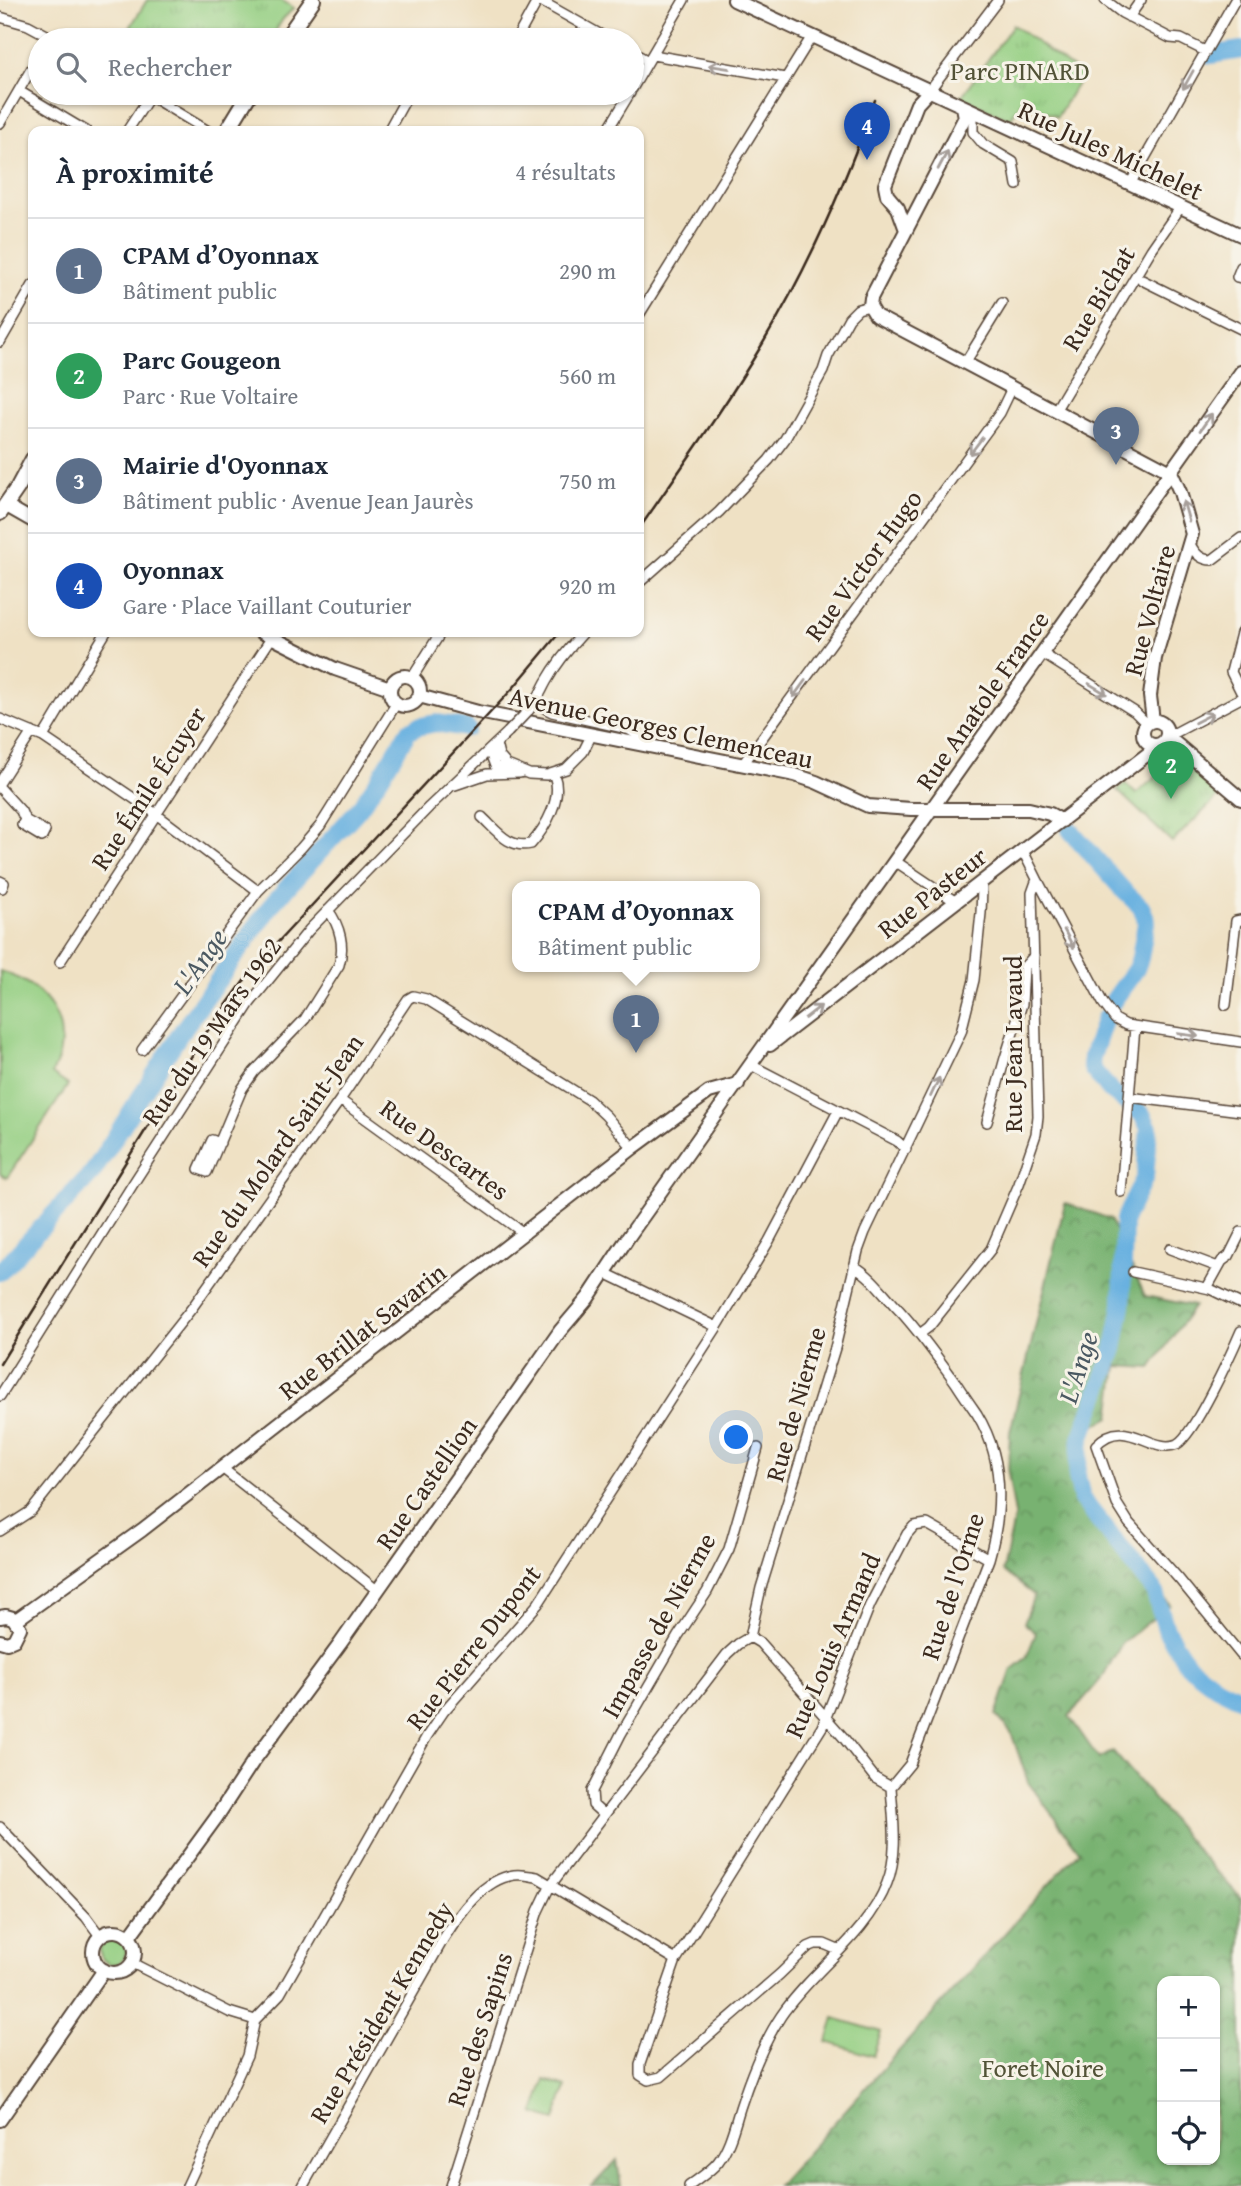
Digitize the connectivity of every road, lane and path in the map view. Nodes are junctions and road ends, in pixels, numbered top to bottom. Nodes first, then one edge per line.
1 (313, 0) edge
2 (539, 0) edge
3 (684, 0) edge
4 (998, 0) edge
5 (1105, 0) edge
6 (1140, 0) edge
7 (1235, 0) edge
8 (742, 2) edge
9 (0, 17) edge
10 (1129, 17) junction
11 (33, 28) edge
12 (293, 28) edge
13 (523, 28) edge
14 (589, 28) edge
15 (812, 36) junction
16 (1205, 51) junction
17 (644, 56) edge
18 (650, 58) junction
19 (644, 68) edge
20 (28, 75) edge
21 (785, 78) junction
22 (19, 91) junction
23 (929, 91) junction
24 (28, 96) edge
25 (42, 105) edge
26 (142, 105) edge
27 (166, 105) edge
28 (243, 105) edge
29 (404, 105) edge
30 (623, 105) edge
31 (964, 112) junction
32 (0, 123) edge
33 (78, 126) edge
34 (130, 126) edge
35 (200, 126) edge
36 (231, 126) edge
37 (391, 126) edge
38 (610, 126) edge
39 (1130, 184) junction
40 (1017, 185) dead end
41 (1180, 208) junction
42 (906, 230) junction
43 (1241, 235) edge
44 (1241, 267) edge
45 (1241, 278) edge
46 (1142, 280) dead end
47 (28, 293) edge
48 (1002, 303) dead end
49 (870, 306) junction
50 (644, 307) edge
51 (1241, 329) edge
52 (1, 337) edge
53 (965, 363) junction
54 (1241, 372) edge
55 (1012, 388) junction
56 (1055, 411) junction
57 (28, 468) edge
58 (1171, 472) junction
59 (2, 507) edge
60 (28, 519) edge
61 (1241, 538) edge
62 (1190, 544) junction
63 (644, 579) edge
64 (1241, 633) edge
65 (103, 637) edge
66 (265, 637) edge
67 (270, 637) edge
68 (438, 637) edge
69 (580, 637) edge
70 (1043, 653) junction
71 (412, 678) junction
72 (390, 688) junction
73 (1241, 692) edge
74 (419, 696) junction
75 (1241, 698) edge
76 (537, 702) junction
77 (397, 704) junction
78 (0, 719) edge
79 (1146, 719) junction
80 (32, 732) junction
81 (592, 734) junction
82 (44, 737) junction
83 (1165, 739) junction
84 (654, 746) junction
85 (493, 747) junction
86 (743, 764) junction
87 (1133, 765) junction
88 (510, 773) junction
89 (528, 774) junction
90 (554, 775) junction
91 (0, 782) edge
92 (0, 788) edge
93 (449, 788) junction
94 (1241, 799) edge
95 (933, 808) junction
96 (157, 815) junction
97 (482, 817) dead end
98 (25, 820) dead end
99 (1062, 821) junction
100 (1023, 851) junction
101 (895, 861) junction
102 (1037, 878) junction
103 (0, 881) edge
104 (981, 883) junction
105 (0, 887) edge
106 (258, 891) junction
107 (956, 902) junction
108 (328, 910) junction
109 (1241, 919) edge
110 (1034, 956) junction
111 (60, 962) dead end
112 (1226, 1005) dead end
113 (1135, 1027) junction
114 (1241, 1042) edge
115 (142, 1050) dead end
116 (755, 1060) junction
117 (738, 1084) junction
118 (1129, 1097) junction
119 (340, 1100) junction
120 (838, 1111) junction
121 (1241, 1111) edge
122 (987, 1122) dead end
123 (220, 1143) dead end
124 (633, 1148) junction
125 (906, 1149) junction
126 (1121, 1192) dead end
127 (1241, 1232) edge
128 (525, 1234) junction
129 (1170, 1250) dead end
130 (855, 1266) junction
131 (1219, 1267) junction
132 (1133, 1272) dead end
133 (605, 1273) junction
134 (1207, 1288) junction
135 (1241, 1304) edge
136 (717, 1328) junction
137 (1241, 1331) edge
138 (921, 1333) junction
139 (0, 1396) edge
140 (758, 1448) dead end
141 (222, 1468) junction
142 (0, 1531) edge
143 (989, 1559) junction
144 (377, 1591) junction
145 (0, 1618) edge
146 (16, 1620) junction
147 (750, 1637) junction
148 (0, 1641) edge
149 (1241, 1655) edge
150 (826, 1718) junction
151 (891, 1787) junction
152 (604, 1815) junction
153 (0, 1827) edge
154 (550, 1886) junction
155 (100, 1936) junction
156 (129, 1937) junction
157 (838, 1950) junction
158 (676, 1959) junction
159 (132, 1963) junction
160 (104, 1970) junction
161 (255, 2020) junction
162 (0, 2120) edge
163 (187, 2186) edge
164 (303, 2186) edge
165 (451, 2186) edge
166 (689, 2186) edge

1 - 12 main road
2 - 13 street
2 - 14 street
3 - 18 street
4 - 23 street
5 - 10 street
6 - 10 street
7 - 16 street
8 - 15 main road, Rue Jules Michelet
9 - 11 street
10 - 16 street
15 - 21 street
15 - 23 main road, Rue Jules Michelet
16 -> 39 street
17 - 18 street
18 - 19 street
21 -> 18 street
20 - 22 street
21 - 50 street
22 - 24 street
22 - 32 street
23 - 31 main road, Rue Jules Michelet
23 - 42 main road
25 - 33 street
26 - 34 street
27 - 35 street
28 - 36 main road
29 - 37 street
30 - 38 street
31 - 39 main road, Rue Jules Michelet
31 - 40 street
42 -> 31 main road
39 - 41 main road, Rue Jules Michelet
41 - 43 main road, Rue Jules Michelet
41 - 56 street, Rue Bichat
42 - 49 main road
44 - 45 street
46 - 51 street
47 - 52 street
48 - 53 street
49 - 53 main road
49 - 63 street
53 - 55 main road
58 -> 54 main road, Rue Anatole France
55 - 56 main road
55 -> 86 street, Rue Victor Hugo
56 - 58 main road
57 - 59 main road
62 -> 58 main road, Rue Voltaire
58 - 70 main road, Rue Anatole France
59 - 60 main road
61 - 62 street
62 - 79 main road, Rue Voltaire
64 - 73 street
65 - 82 street
66 - 96 street, Rue Émile Écuyer
67 - 72 main road
68 - 71 street
69 - 76 street, Rue du 19 Mars 1962
70 -> 79 street
70 - 95 main road, Rue Anatole France
71 - 72 main road
71 - 74 main road
72 - 77 main road
74 - 77 main road
74 - 81 main road, Avenue Georges Clemenceau
83 -> 75 street
76 - 84 street
76 - 85 street, Rue du 19 Mars 1962, bridge
77 - 106 street
78 - 80 street
79 - 83 main road
79 - 83 main road
79 - 87 main road
80 - 82 street
80 - 91 street
81 - 84 main road, Avenue Georges Clemenceau
81 - 90 street
82 - 96 street
83 - 87 main road, Rue Pasteur
83 - 94 main road
84 - 86 main road, Avenue Georges Clemenceau
85 - 88 street
85 - 89 street
85 - 93 street, Rue du 19 Mars 1962
86 - 95 main road, Avenue Georges Clemenceau
87 - 99 main road, Rue Pasteur
88 - 89 street
88 - 93 street
89 - 90 street
90 - 97 street
92 - 98 street
93 - 108 street, Rue du 19 Mars 1962
95 - 99 main road, Avenue Georges Clemenceau
95 - 101 main road, Rue Anatole France
96 - 106 street
96 - 111 street, Rue Émile Écuyer
99 - 100 main road, Rue Pasteur
100 - 102 street
100 - 104 main road, Rue Pasteur
101 - 107 street
101 - 116 main road, Rue Anatole France
102 - 110 street, Rue Jean Lavaud
102 -> 113 street
103 - 105 street
104 - 107 main road, Rue Pasteur
125 -> 104 street, Rue de Nierme
106 - 115 street
116 -> 107 main road, Rue Pasteur
108 - 123 street
108 - 139 street, Rue du 19 Mars 1962
109 - 112 street
110 - 122 street
110 - 138 street, Rue Jean Lavaud
113 -> 114 street
113 - 118 street
116 - 117 main road, Rue Castellion
116 - 120 street
117 - 124 main road, Rue Brillat Savarin
117 - 133 main road, Rue Castellion
118 - 121 street
118 - 126 street
119 - 124 street, Rue du Molard Saint-Jean
119 - 128 street, Rue Descartes
119 - 142 street, Rue du Molard Saint-Jean
120 - 125 street
120 - 136 street, Rue Pierre Dupont
124 - 128 main road, Rue Brillat Savarin
125 - 130 street, Rue de Nierme
127 - 131 street
128 - 141 main road, Rue Brillat Savarin
129 - 131 street
130 - 138 street, Rue de l'Orme
130 - 147 street, Rue de Nierme
131 - 134 street
132 - 134 street
133 - 136 street
133 - 144 main road, Rue Castellion
134 - 135 street
136 - 161 street, Rue Pierre Dupont
137 - 149 street
138 - 143 street, Rue de l'Orme
140 - 152 street, Impasse de Nierme
141 - 144 street
141 - 146 main road, Rue Brillat Savarin
143 - 150 street, Rue Louis Armand
143 - 151 street, Rue de l'Orme
144 - 156 main road, Rue Castellion
145 - 146 main road
146 - 148 main road, Rue Brillat Savarin
147 - 150 street
147 - 152 street
150 - 151 street
150 - 158 street, Rue Louis Armand
151 - 157 street
152 - 154 street
153 - 155 street
154 - 158 street, Rue Président Kennedy
154 - 164 street, Rue Président Kennedy
154 - 165 street, Rue des Sapins
155 - 156 main road
155 - 160 main road
156 - 159 main road
157 - 158 street, Rue Louis Armand
157 - 166 street
159 - 160 main road
159 - 161 street
160 - 162 main road
161 - 163 street

